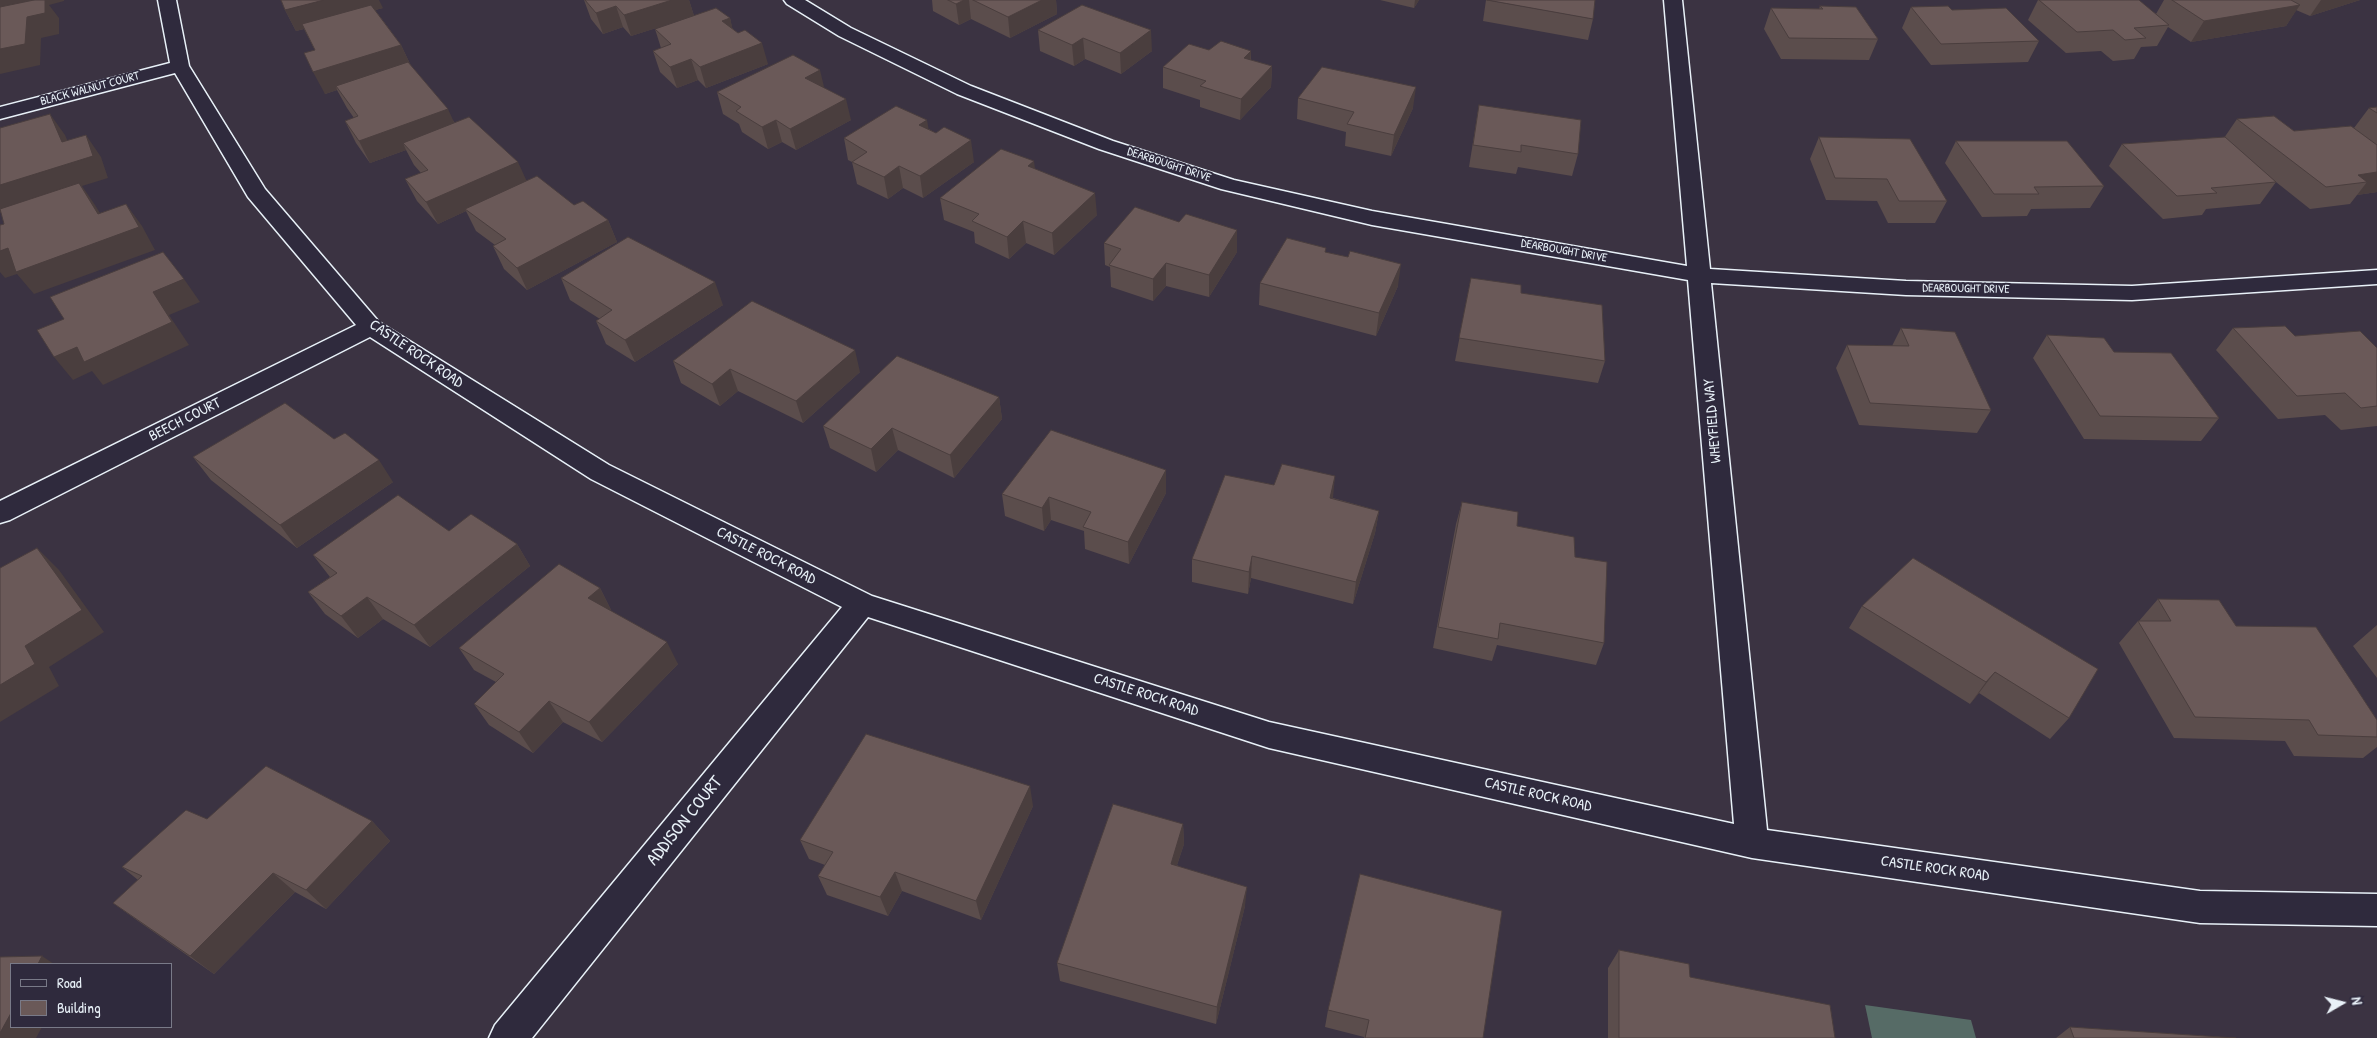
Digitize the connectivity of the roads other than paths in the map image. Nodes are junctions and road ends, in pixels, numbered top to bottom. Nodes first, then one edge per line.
1 (167, 0) edge
2 (793, 0) edge
3 (1673, 0) edge
4 (180, 66) junction
5 (0, 113) edge
6 (1699, 275) junction
7 (2377, 277) edge
8 (371, 327) junction
9 (0, 513) edge
10 (862, 604) junction
11 (1752, 843) junction
12 (2377, 910) edge
13 (508, 1038) edge

1 - 4 street, CASTLE ROCK ROAD
2 - 6 street, DEARBOUGHT DRIVE
3 - 6 street, WHEYFIELD WAY
4 - 5 street, BLACK WALNUT COURT
4 - 8 street, CASTLE ROCK ROAD
6 - 7 street, DEARBOUGHT DRIVE
6 - 11 street, WHEYFIELD WAY
8 - 9 street, BEECH COURT
8 - 10 street, CASTLE ROCK ROAD
10 - 11 street, CASTLE ROCK ROAD
10 - 13 street, ADDISON COURT
11 - 12 street, CASTLE ROCK ROAD

